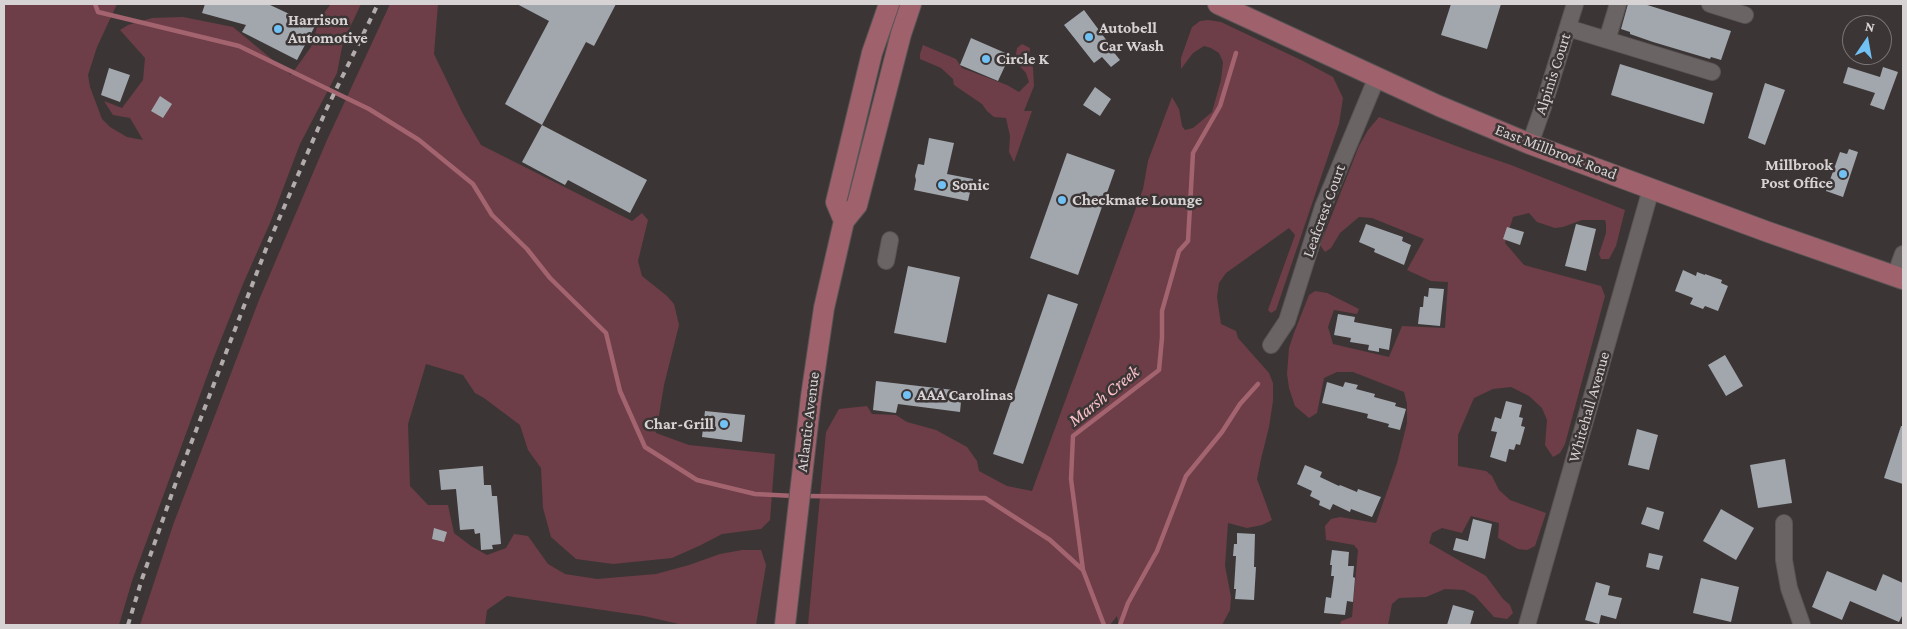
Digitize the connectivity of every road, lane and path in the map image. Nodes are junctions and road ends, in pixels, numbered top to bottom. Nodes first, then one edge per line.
1 (889, 4) edge
2 (911, 4) edge
3 (1218, 4) edge
4 (1575, 4) edge
5 (1618, 4) edge
6 (1710, 4) edge
7 (1746, 15) dead end
8 (1568, 28) junction
9 (1607, 40) junction
10 (1712, 72) dead end
11 (1377, 77) junction
12 (1530, 144) junction
13 (1651, 189) junction
14 (844, 221) junction
15 (890, 240) dead end
16 (1903, 254) edge
17 (886, 260) dead end
18 (1899, 277) edge
19 (1271, 345) dead end
20 (1784, 523) dead end
21 (784, 625) edge
22 (1527, 625) edge
23 (1802, 625) edge

1 - 14 main road, Atlantic Avenue
2 - 14 main road, Atlantic Avenue
3 - 11 main road, East Millbrook Road
4 - 8 street, Alpinis Court
5 - 9 street
6 - 7 street
8 - 9 street
8 - 12 street, Alpinis Court
9 - 10 street
11 - 12 main road, East Millbrook Road
11 - 19 street, Leafcrest Court
12 - 13 main road, East Millbrook Road
13 - 18 main road, East Millbrook Road
13 - 22 street, Whitehall Avenue
14 - 21 main road, Atlantic Avenue
15 - 17 street
16 - 18 street
20 - 23 street

